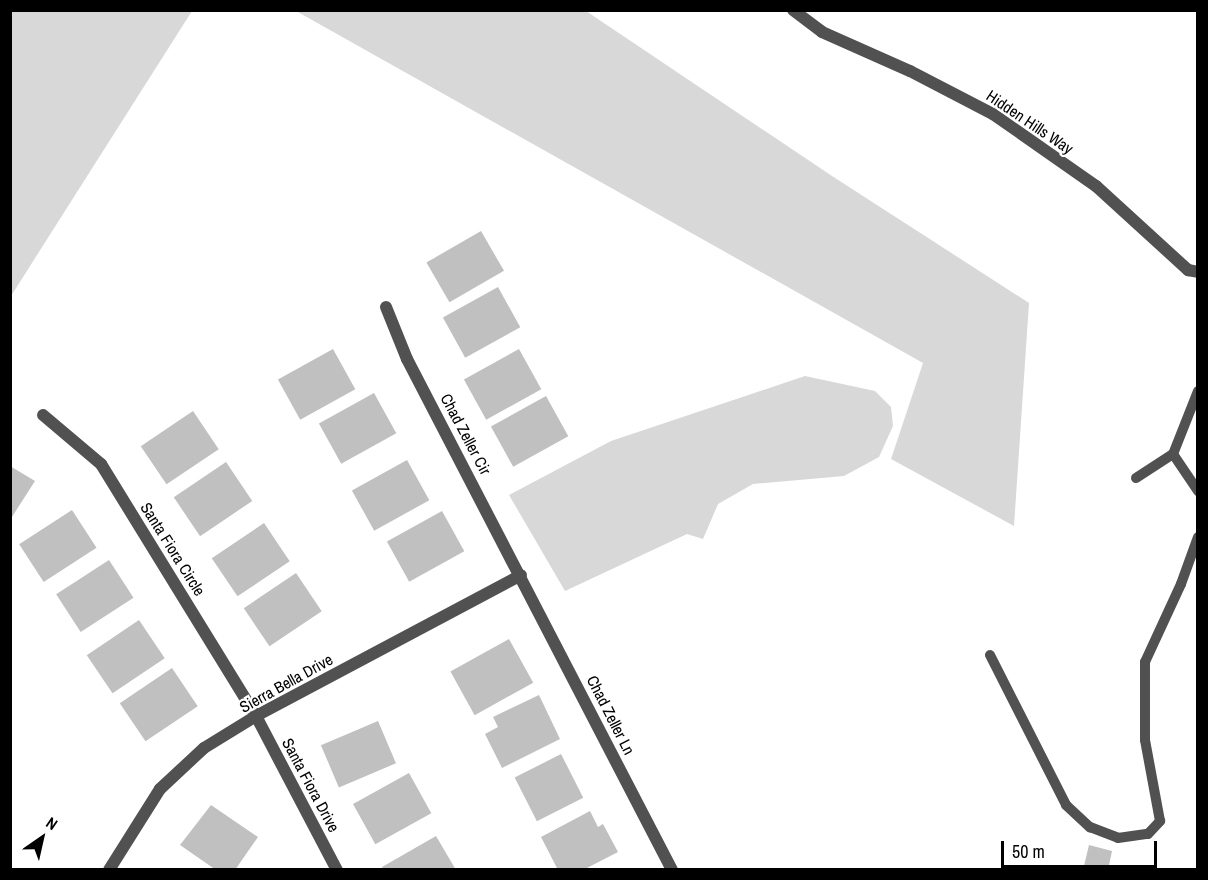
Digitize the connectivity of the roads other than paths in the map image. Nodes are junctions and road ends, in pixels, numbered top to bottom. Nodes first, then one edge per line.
1 (793, 10) edge
2 (1197, 272) edge
3 (386, 307) dead end
4 (1197, 391) edge
5 (43, 415) dead end
6 (1173, 454) junction
7 (1136, 478) dead end
8 (1197, 491) edge
9 (1197, 537) edge
10 (521, 575) junction
11 (990, 655) dead end
12 (256, 716) junction
13 (109, 870) edge
14 (337, 870) edge
15 (672, 870) edge

1 - 2 street, Hidden Hills Way
3 - 10 street, Chad Zeller Cir
4 - 6 lane
5 - 12 street, Santa Fiora Circle
6 - 7 lane
6 - 8 lane
9 - 11 lane
10 - 12 street, Sierra Bella Drive
10 - 15 street, Chad Zeller Ln
12 - 13 street, Sierra Bella Drive
12 - 14 street, Santa Fiora Drive

